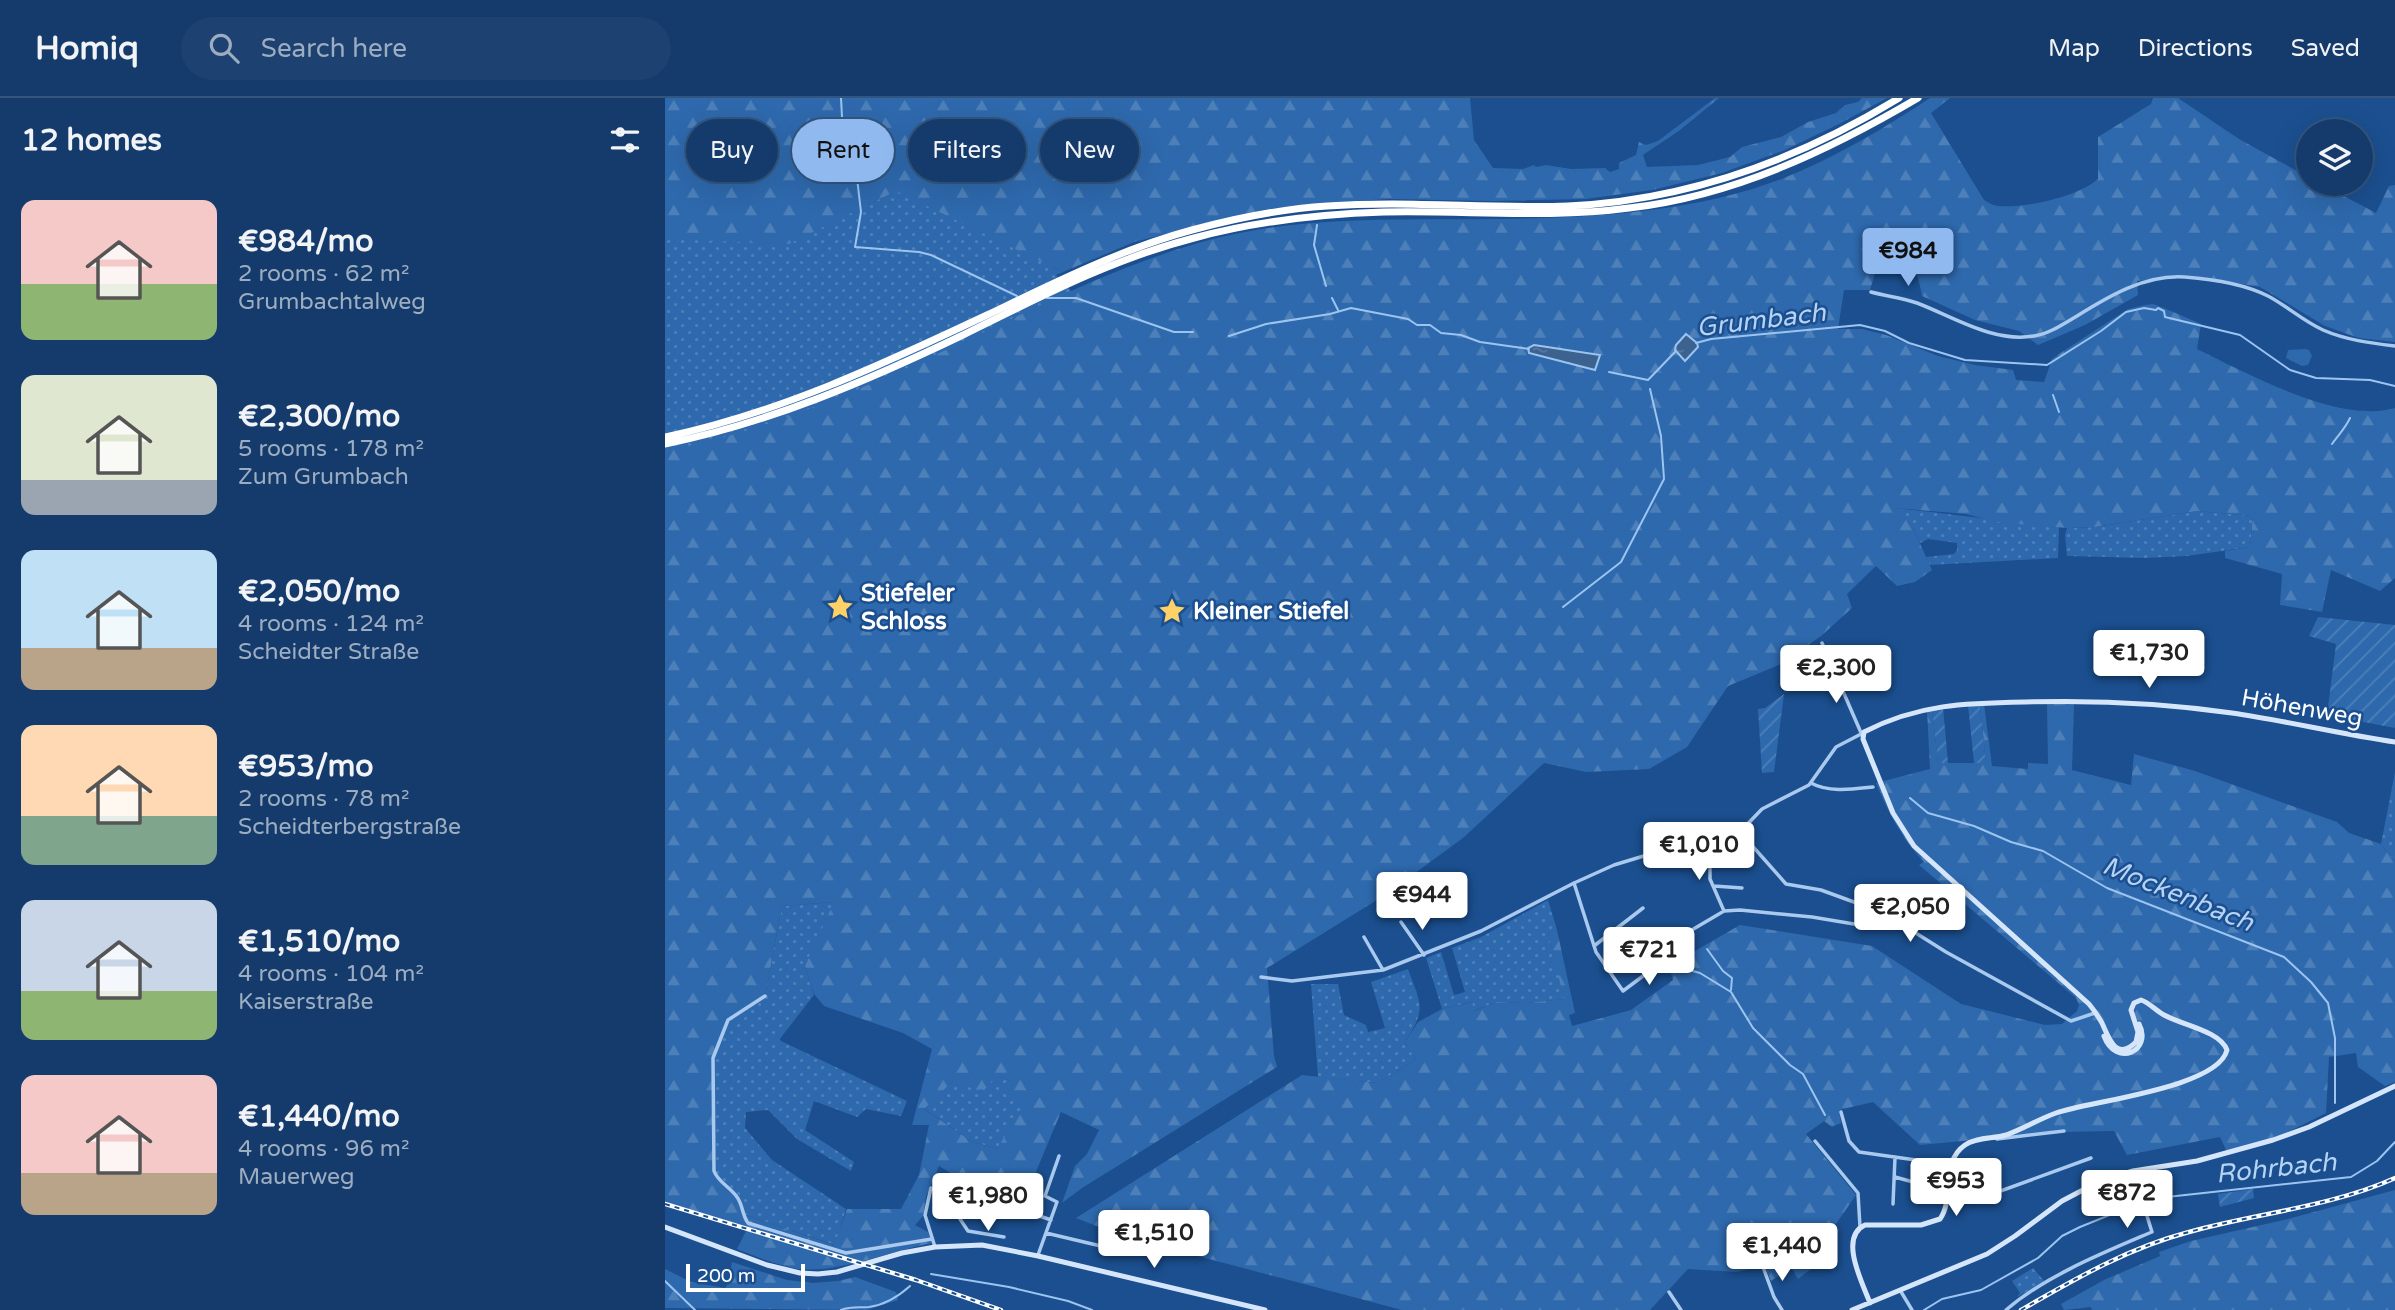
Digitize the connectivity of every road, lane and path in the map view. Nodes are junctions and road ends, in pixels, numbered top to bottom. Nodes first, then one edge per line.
1 (1899, 98) edge
2 (1918, 98) edge
3 (1139, 250) junction
4 (1871, 292) dead end
5 (961, 331) junction
6 (2395, 345) edge
7 (665, 437) edge
8 (665, 444) edge
9 (1822, 643) dead end
10 (1863, 735) junction
11 (2395, 742) edge
12 (1811, 783) junction
13 (1873, 786) dead end
14 (1740, 832) junction
15 (1710, 844) junction
16 (1574, 883) junction
17 (1714, 887) junction
18 (1908, 887) dead end
19 (1742, 888) dead end
20 (1864, 906) junction
21 (1643, 908) dead end
22 (1724, 911) junction
23 (1884, 913) junction
24 (1401, 922) dead end
25 (1364, 937) dead end
26 (1594, 946) junction
27 (1424, 955) junction
28 (1383, 970) junction
29 (1261, 977) dead end
30 (765, 996) dead end
31 (2096, 1013) junction
32 (2395, 1086) edge
33 (1841, 1112) dead end
34 (2064, 1131) dead end
35 (1990, 1138) junction
36 (1815, 1141) dead end
37 (1059, 1156) dead end
38 (1895, 1157) junction
39 (2091, 1158) dead end
40 (1950, 1168) junction
41 (2133, 1171) junction
42 (1895, 1177) junction
43 (1924, 1185) dead end
44 (1947, 1202) junction
45 (1893, 1204) dead end
46 (1000, 1215) dead end
47 (1051, 1220) junction
48 (665, 1227) edge
49 (1860, 1227) junction
50 (1046, 1234) junction
51 (1003, 1237) dead end
52 (932, 1239) junction
53 (935, 1247) junction
54 (1126, 1252) dead end
55 (1038, 1256) junction
56 (1763, 1267) dead end
57 (1900, 1290) junction
58 (1669, 1292) dead end
59 (1870, 1303) junction
60 (1265, 1310) edge
61 (1681, 1310) edge
62 (1782, 1310) edge
63 (1854, 1310) edge
64 (1912, 1310) edge
65 (2006, 1310) edge

1 - 3 highway
2 - 3 highway
3 - 5 highway
4 - 6 street
5 - 7 highway
5 - 8 highway
9 - 10 street
10 - 11 street, Höhenweg
10 - 12 street, Höhenweg
10 - 31 street
12 - 13 street
12 - 14 street, Höhenweg
14 - 15 street, Höhenweg
14 - 20 street
15 - 16 street, Höhenweg
15 - 17 street
16 - 26 street
16 - 27 street, Höhenweg
17 - 19 street
17 - 22 street
18 - 23 street
20 - 22 street
20 - 23 street
21 - 26 street
22 - 26 street
23 - 31 street
24 - 27 street
25 - 28 street
27 - 28 street, Höhenweg
28 - 29 street, Höhenweg
30 - 52 street
31 - 35 street
32 - 41 street
33 - 38 street
34 - 35 street
35 - 40 street
36 - 49 street
37 - 47 street
38 - 40 street
38 - 42 street
39 - 44 street
40 - 44 street
41 - 57 street
41 - 65 street
42 - 43 street
42 - 45 street
44 - 49 street
46 - 47 street
47 - 50 street
48 - 53 street
49 - 59 street
50 - 54 street
50 - 55 street
51 - 52 street
52 - 53 street
53 - 55 street
55 - 60 street
56 - 62 street
57 - 59 street
57 - 64 street
58 - 61 street
59 - 63 street

